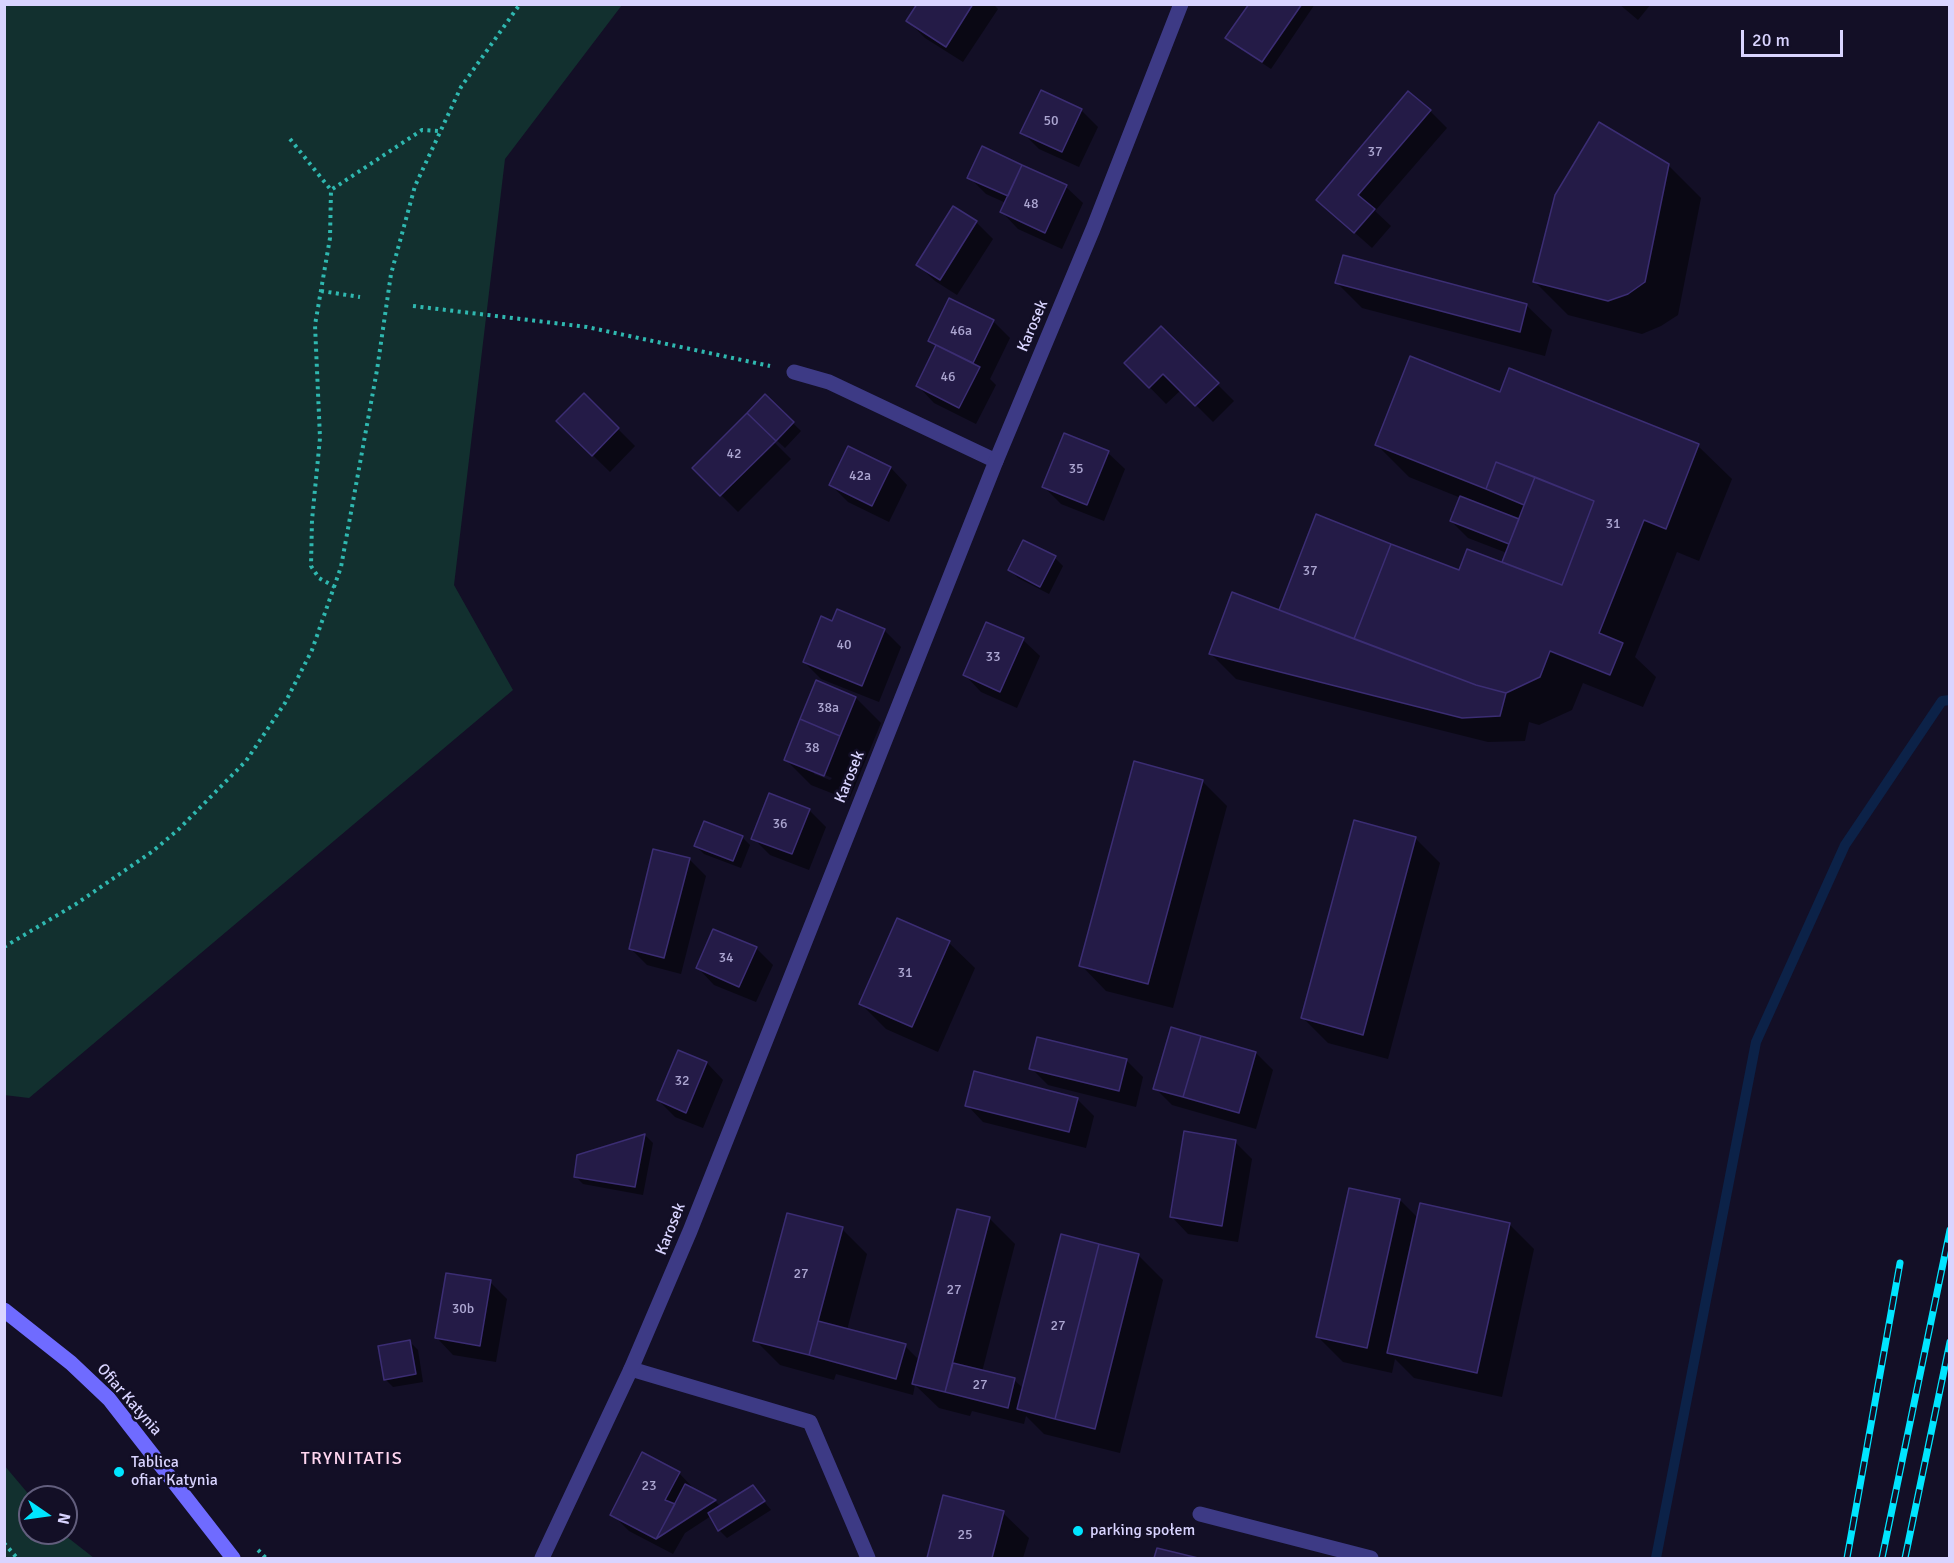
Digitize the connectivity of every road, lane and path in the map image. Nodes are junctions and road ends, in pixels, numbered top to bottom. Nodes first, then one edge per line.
1 (520, 4) edge
2 (1181, 4) edge
3 (440, 131) junction
4 (290, 139) dead end
5 (331, 190) junction
6 (321, 291) junction
7 (360, 297) dead end
8 (413, 306) dead end
9 (795, 372) joint
10 (996, 461) junction
11 (335, 587) junction
12 (4, 947) edge
13 (4, 1310) edge
14 (631, 1369) junction
15 (1200, 1514) dead end
16 (4, 1543) edge
17 (17, 1558) edge
18 (233, 1558) edge
19 (542, 1558) edge
20 (868, 1558) edge
21 (1371, 1558) edge

1 - 3 path
2 - 10 street, Karosek
3 - 5 path
3 - 11 path
4 - 5 path
5 - 6 path
6 - 7 path
6 - 11 path
8 - 9 path
9 - 10 street
10 - 14 street, Karosek
11 - 12 path
13 - 18 main road, Ofiar Katynia
14 - 19 street, Karosek
14 - 20 street
15 - 21 street
16 - 17 path

